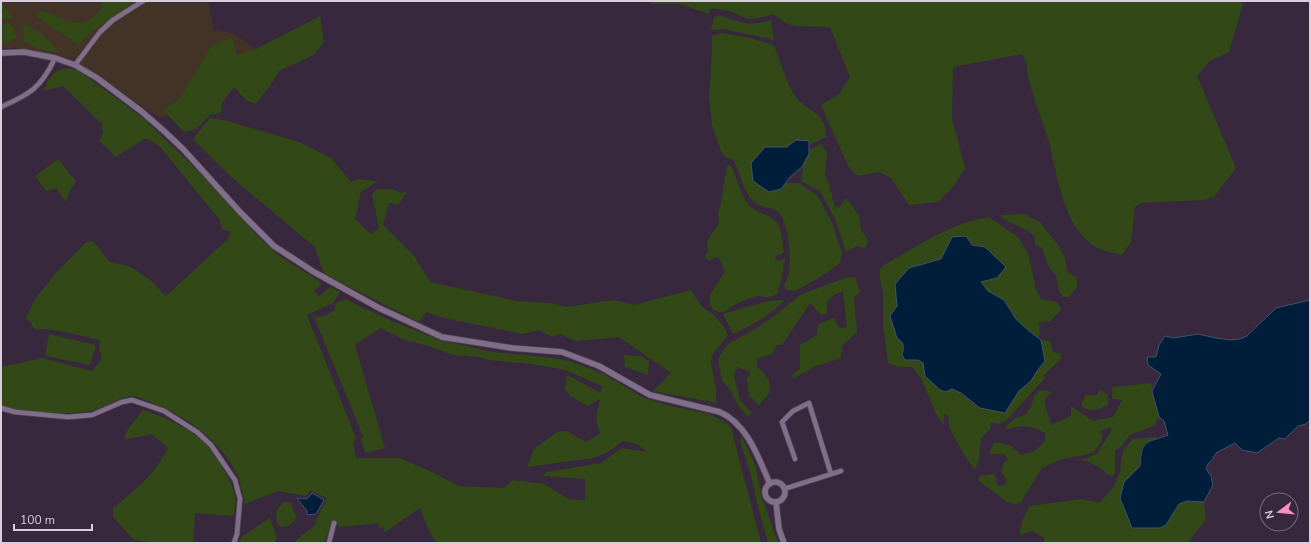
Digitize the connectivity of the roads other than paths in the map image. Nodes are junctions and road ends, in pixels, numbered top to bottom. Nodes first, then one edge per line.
1 (143, 1) edge
2 (1, 53) edge
3 (54, 58) junction
4 (75, 65) junction
5 (1, 107) edge
6 (1, 408) edge
7 (795, 459) dead end
8 (841, 471) dead end
9 (831, 474) junction
10 (770, 484) junction
11 (784, 489) junction
12 (776, 502) junction
13 (334, 523) dead end
14 (234, 543) edge
15 (329, 543) edge
16 (784, 543) edge

1 - 4 street
2 - 3 street
3 - 4 street
3 - 5 street
4 - 10 street
6 - 14 street
7 - 9 street
8 - 9 street
9 - 11 street
10 - 11 street
10 - 12 street
11 - 12 street
12 - 16 street
13 - 15 street

